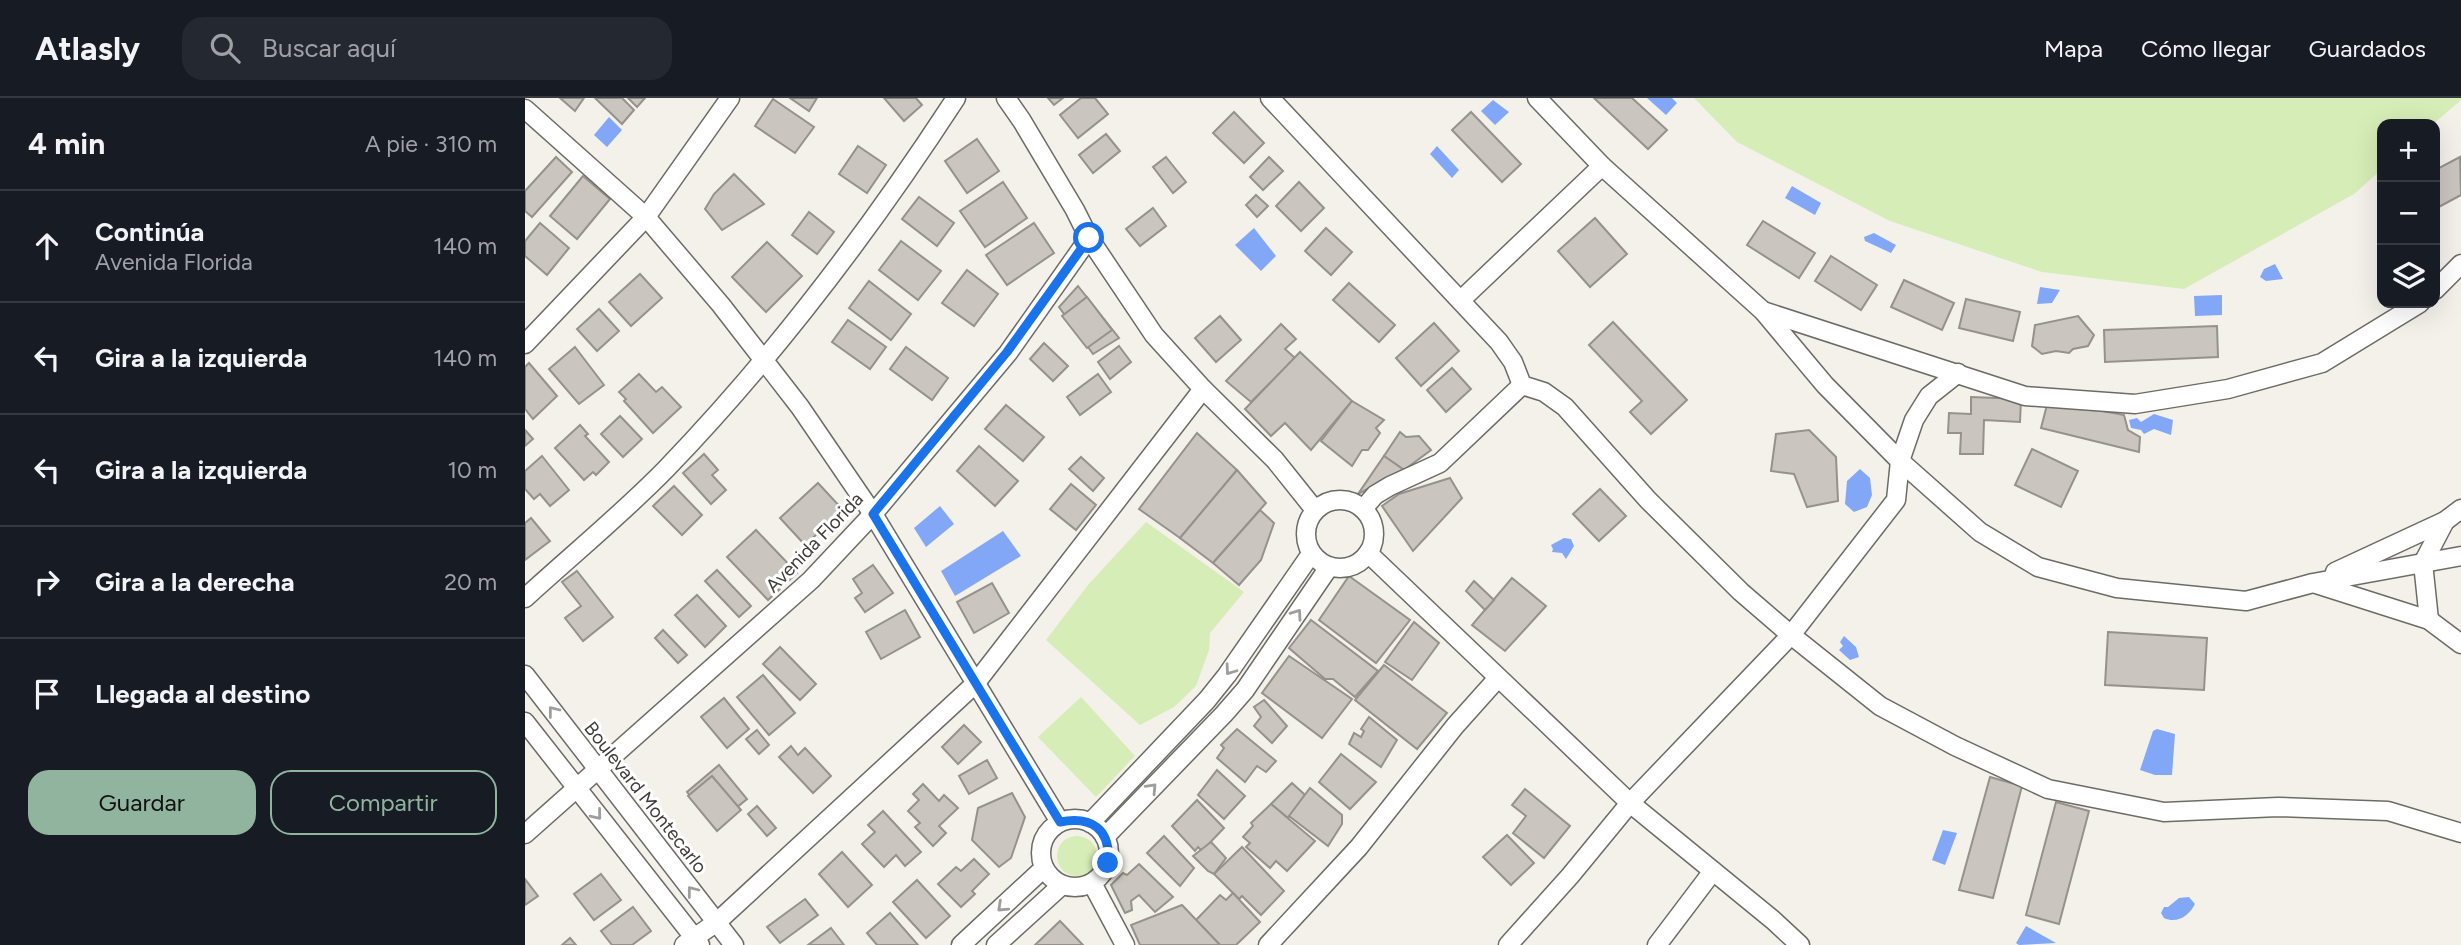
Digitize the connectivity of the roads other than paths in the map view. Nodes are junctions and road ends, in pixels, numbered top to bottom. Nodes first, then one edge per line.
1 (730, 98) edge
2 (955, 98) edge
3 (1006, 98) edge
4 (1271, 98) edge
5 (1537, 98) edge
6 (525, 109) edge
7 (1602, 166) junction
8 (646, 217) junction
9 (1089, 238) junction
10 (2461, 264) edge
11 (2440, 285) edge
12 (1461, 300) junction
13 (2412, 308) edge
14 (1763, 312) junction
15 (525, 344) edge
16 (764, 360) junction
17 (1958, 373) junction
18 (1522, 385) junction
19 (1203, 389) junction
20 (1901, 461) junction
21 (1363, 509) junction
22 (2461, 509) edge
23 (1315, 510) junction
24 (873, 514) junction
25 (2445, 521) junction
26 (1368, 553) junction
27 (1311, 554) junction
28 (2461, 556) edge
29 (2423, 563) junction
30 (1329, 567) junction
31 (2313, 583) junction
32 (525, 598) edge
33 (2429, 620) junction
34 (1791, 635) junction
35 (2461, 644) edge
36 (525, 675) edge
37 (1497, 679) junction
38 (975, 684) junction
39 (525, 722) edge
40 (598, 769) junction
41 (576, 789) junction
42 (1630, 803) junction
43 (1060, 822) junction
44 (1090, 823) junction
45 (2461, 832) edge
46 (525, 834) edge
47 (1105, 837) junction
48 (1044, 869) junction
49 (1713, 871) junction
50 (1092, 883) junction
51 (1062, 885) junction
52 (717, 922) junction
53 (693, 943) edge
54 (734, 945) edge
55 (961, 945) edge
56 (996, 945) edge
57 (1125, 945) edge
58 (1268, 945) edge
59 (1508, 945) edge
60 (1657, 945) edge
61 (1800, 945) edge

1 - 8 street
2 - 16 street
3 - 9 street
4 - 12 street
5 - 7 street
6 - 8 street
7 - 12 street
7 - 14 street
8 - 15 street
8 - 16 street
9 - 19 street
9 - 24 street, Avenida Florida
10 - 11 street
12 - 18 street
13 - 17 street
14 - 17 street
14 - 20 street
16 - 24 street
16 - 32 street
17 - 20 street
18 - 21 street
18 - 34 street
19 - 23 street
19 - 38 street
20 - 31 street
20 - 34 street
21 - 23 street
21 - 26 street
22 - 25 street
23 - 27 street
24 - 38 street
24 - 40 street, Avenida Florida
25 - 29 street
25 - 31 street
26 - 30 street
26 - 37 street
27 - 30 street
27 -> 44 street
28 - 29 street
29 - 31 street
29 - 33 street
47 -> 30 street
31 - 33 street
33 - 35 street
34 - 42 street
34 - 45 street
40 -> 36 street, Boulevard Montecarlo
37 - 42 street
37 - 58 street
38 - 43 street
38 - 52 street
39 - 41 street
40 - 41 street, Avenida Florida
52 -> 40 street, Boulevard Montecarlo
41 - 46 street, Avenida Florida
41 -> 53 street
42 - 49 street
42 - 59 street
43 - 44 street
43 - 48 street
44 - 47 street
47 - 50 street
48 - 51 street
48 -> 55 street
49 - 60 street
49 - 61 street
50 - 51 street
50 - 57 street
51 - 56 street
52 - 53 street
52 - 54 street, Boulevard Montecarlo

